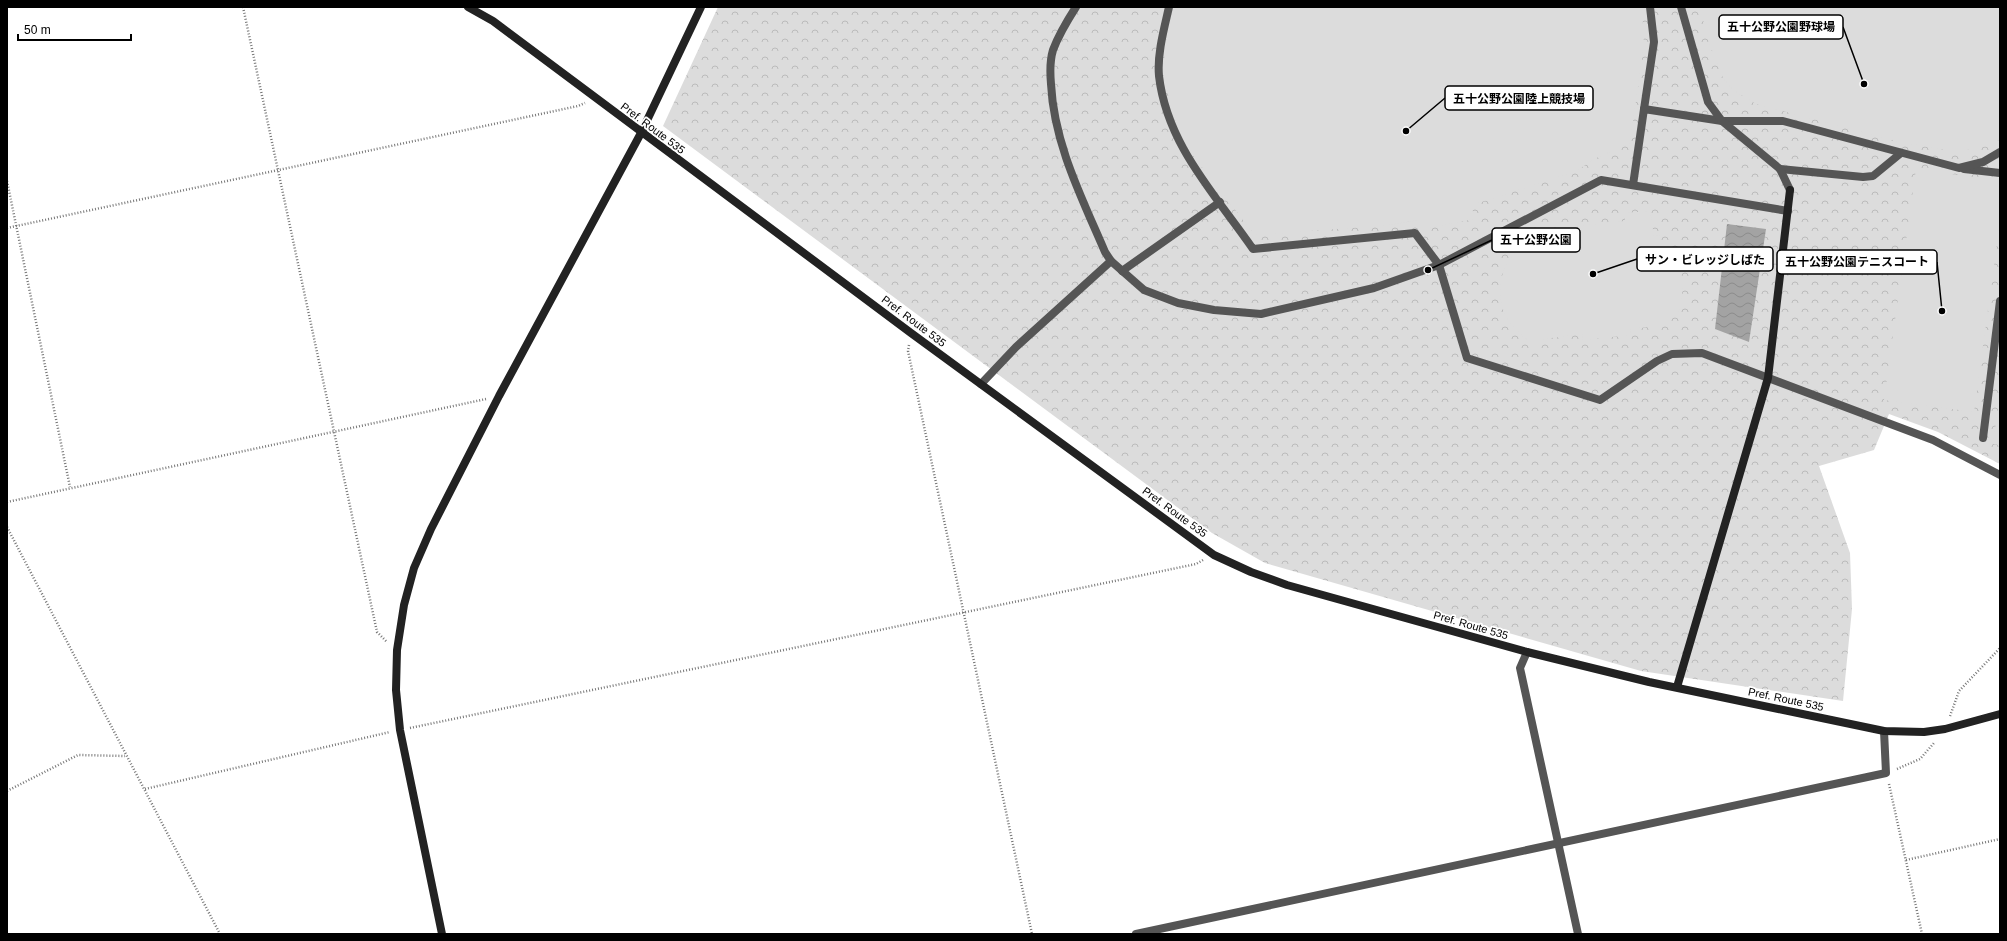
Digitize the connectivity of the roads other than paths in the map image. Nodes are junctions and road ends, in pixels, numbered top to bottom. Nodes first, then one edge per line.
1 (468, 7) edge
2 (701, 7) edge
3 (1076, 7) edge
4 (1169, 7) edge
5 (1650, 7) edge
6 (1681, 7) edge
7 (1644, 109) junction
8 (1722, 121) junction
9 (641, 133) junction
10 (2000, 152) edge
11 (1902, 153) junction
12 (1959, 168) junction
13 (1780, 169) junction
14 (2000, 173) edge
15 (1633, 186) junction
16 (1790, 190) joint
17 (1220, 202) junction
18 (1788, 211) junction
19 (1111, 261) junction
20 (1439, 265) junction
21 (1122, 271) junction
22 (2000, 301) edge
23 (1768, 378) junction
24 (981, 384) junction
25 (1983, 438) dead end
26 (2000, 475) edge
27 (1527, 652) junction
28 (1677, 688) junction
29 (2000, 714) edge
30 (1884, 731) junction
31 (1559, 844) junction
32 (442, 934) edge
33 (1136, 934) edge
34 (1578, 934) edge

1 - 9 main road, Pref. Route 535
2 - 9 main road
3 - 19 street
4 - 17 street
5 - 7 street
6 - 8 street
7 - 8 street
7 - 15 street
8 - 11 street
8 - 13 street
9 - 24 main road, Pref. Route 535
9 - 32 main road
10 - 12 street
11 - 12 street
11 - 13 street
12 - 14 street
13 - 16 street
15 - 18 street
15 - 20 street
16 - 18 main road
17 - 20 street
17 - 21 street
18 - 23 main road
19 - 21 street
19 - 24 street
20 - 21 street
20 - 23 street
22 - 25 street
23 - 26 street
23 - 28 main road
24 - 27 main road, Pref. Route 535
27 - 28 main road, Pref. Route 535
27 - 31 street
28 - 30 main road, Pref. Route 535
29 - 30 main road, Pref. Route 535
30 - 31 street
31 - 33 street
31 - 34 street

